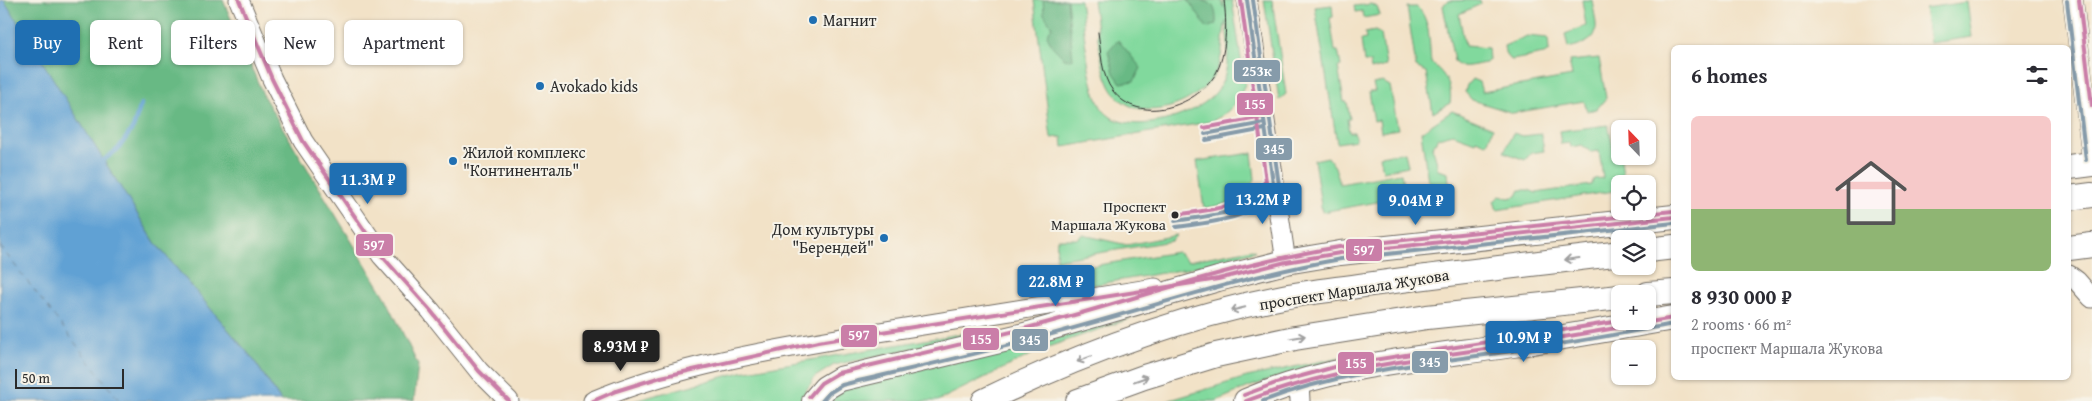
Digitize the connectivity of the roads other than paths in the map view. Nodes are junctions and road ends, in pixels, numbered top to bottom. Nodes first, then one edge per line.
1 (239, 0) edge
2 (1247, 0) edge
3 (2073, 0) edge
4 (2092, 159) edge
5 (2092, 164) edge
6 (2071, 167) edge
7 (2092, 195) edge
8 (2071, 198) edge
9 (1671, 217) edge
10 (2092, 245) edge
11 (1671, 247) edge
12 (2071, 248) edge
13 (1656, 249) edge
14 (1611, 254) edge
15 (1286, 262) junction
16 (2071, 276) edge
17 (1218, 279) junction
18 (1671, 292) edge
19 (1656, 293) edge
20 (1611, 298) edge
21 (2092, 298) edge
22 (1671, 319) edge
23 (1299, 392) edge
24 (510, 401) edge
25 (593, 401) edge
26 (814, 401) edge
27 (984, 401) edge
28 (1078, 401) edge
29 (1246, 401) edge

1 - 24 street
2 - 15 street
3 - 4 street
5 - 6 main road
7 - 8 main road
9 - 15 main road, проспект Маршала Жукова
10 - 12 main road
11 - 13 main road
14 -> 27 main road, проспект Маршала Жукова
15 - 17 main road, проспект Маршала Жукова
16 - 21 street
17 - 25 street, проспект Маршала Жукова
17 - 26 main road
18 - 19 main road
28 -> 20 main road
22 - 23 main road
23 - 29 main road

